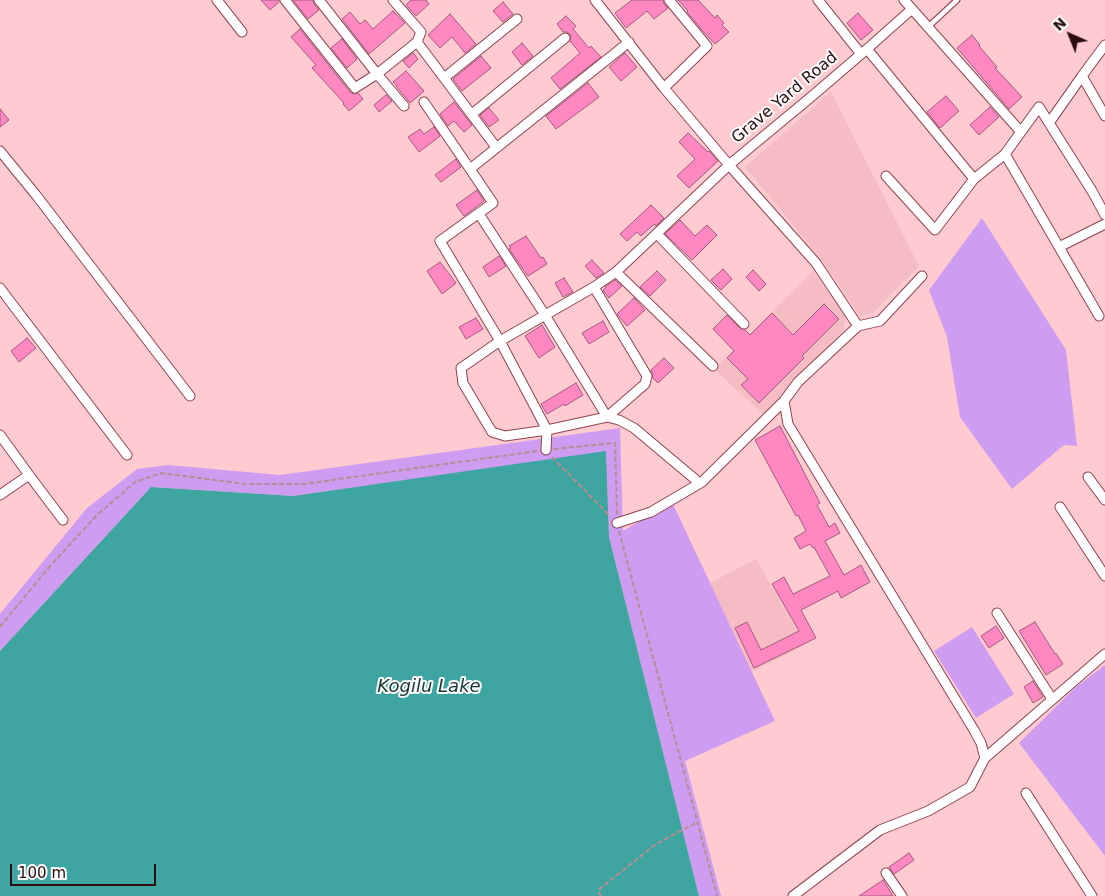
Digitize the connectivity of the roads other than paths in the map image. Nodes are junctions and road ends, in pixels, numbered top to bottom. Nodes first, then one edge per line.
1 (217, 0) edge
2 (286, 0) edge
3 (319, 0) edge
4 (393, 0) edge
5 (595, 0) edge
6 (669, 0) edge
7 (818, 0) edge
8 (904, 0) edge
9 (957, 0) edge
10 (912, 9) junction
11 (517, 19) dead end
12 (928, 27) junction
13 (242, 32) dead end
14 (566, 38) dead end
15 (417, 42) junction
16 (629, 42) junction
17 (1105, 45) edge
18 (864, 51) junction
19 (377, 74) junction
20 (1082, 76) junction
21 (444, 78) junction
22 (664, 88) junction
23 (424, 102) dead end
24 (404, 106) dead end
25 (472, 114) junction
26 (1105, 116) edge
27 (1049, 123) junction
28 (1021, 132) junction
29 (496, 147) junction
30 (0, 151) edge
31 (1006, 154) junction
32 (728, 165) junction
33 (470, 169) junction
34 (886, 176) dead end
35 (974, 179) junction
36 (478, 214) junction
37 (1105, 215) edge
38 (1105, 224) edge
39 (657, 234) junction
40 (1059, 247) junction
41 (616, 272) junction
42 (922, 276) dead end
43 (594, 287) junction
44 (0, 288) edge
45 (545, 315) junction
46 (1099, 316) dead end
47 (744, 324) dead end
48 (858, 326) junction
49 (500, 341) junction
50 (713, 366) dead end
51 (190, 396) dead end
52 (784, 401) junction
53 (607, 417) junction
54 (547, 430) junction
55 (0, 434) edge
56 (546, 450) road end
57 (127, 455) dead end
58 (30, 475) junction
59 (1088, 477) dead end
60 (696, 480) dead end
61 (0, 496) edge
62 (1105, 500) edge
63 (1060, 507) dead end
64 (63, 520) dead end
65 (617, 523) road end
66 (1105, 576) edge
67 (997, 613) dead end
68 (1105, 654) edge
69 (1052, 699) junction
70 (985, 758) junction
71 (1026, 793) dead end
72 (886, 873) dead end
73 (793, 896) edge
74 (902, 896) edge
75 (1092, 896) edge

1 - 13 street
2 - 19 street
3 - 19 street
4 - 15 street
5 - 16 street
6 - 22 street
7 - 18 street, Grave Yard Road
8 - 10 street
9 - 12 lane
10 - 12 street
10 - 18 street
11 - 21 street
12 - 28 street
14 - 25 street
15 - 19 street
15 - 21 street
16 - 22 street
16 - 29 street
17 - 20 street
18 - 32 street, Grave Yard Road
18 - 35 street
19 - 24 street
20 - 26 street
20 - 27 street
21 - 25 street
22 - 32 street
23 - 33 street
25 - 29 street
27 - 28 street
27 - 37 street
28 - 31 street
29 - 33 street
30 - 51 street
31 - 35 street
31 - 40 street
32 - 39 street, Grave Yard Road
32 - 48 street
33 - 36 street
34 - 35 street
36 - 45 street
36 - 49 street
38 - 40 street
39 - 41 street, Grave Yard Road
39 - 47 street
40 - 46 street
41 - 43 street, Grave Yard Road
41 - 50 street
42 - 48 street
43 - 45 street, Grave Yard Road
43 - 53 street
44 - 57 street
45 - 49 street, Grave Yard Road
45 - 53 street
48 - 52 street
49 - 54 street
49 - 54 street, Grave Yard Road
52 - 65 street
52 - 70 street
53 - 54 street
53 - 60 street
54 - 56 street
55 - 58 street
58 - 61 street
58 - 64 street
59 - 62 street
63 - 66 street
67 - 69 street
68 - 69 street
69 - 70 street
70 - 73 street
71 - 75 street
72 - 74 street

